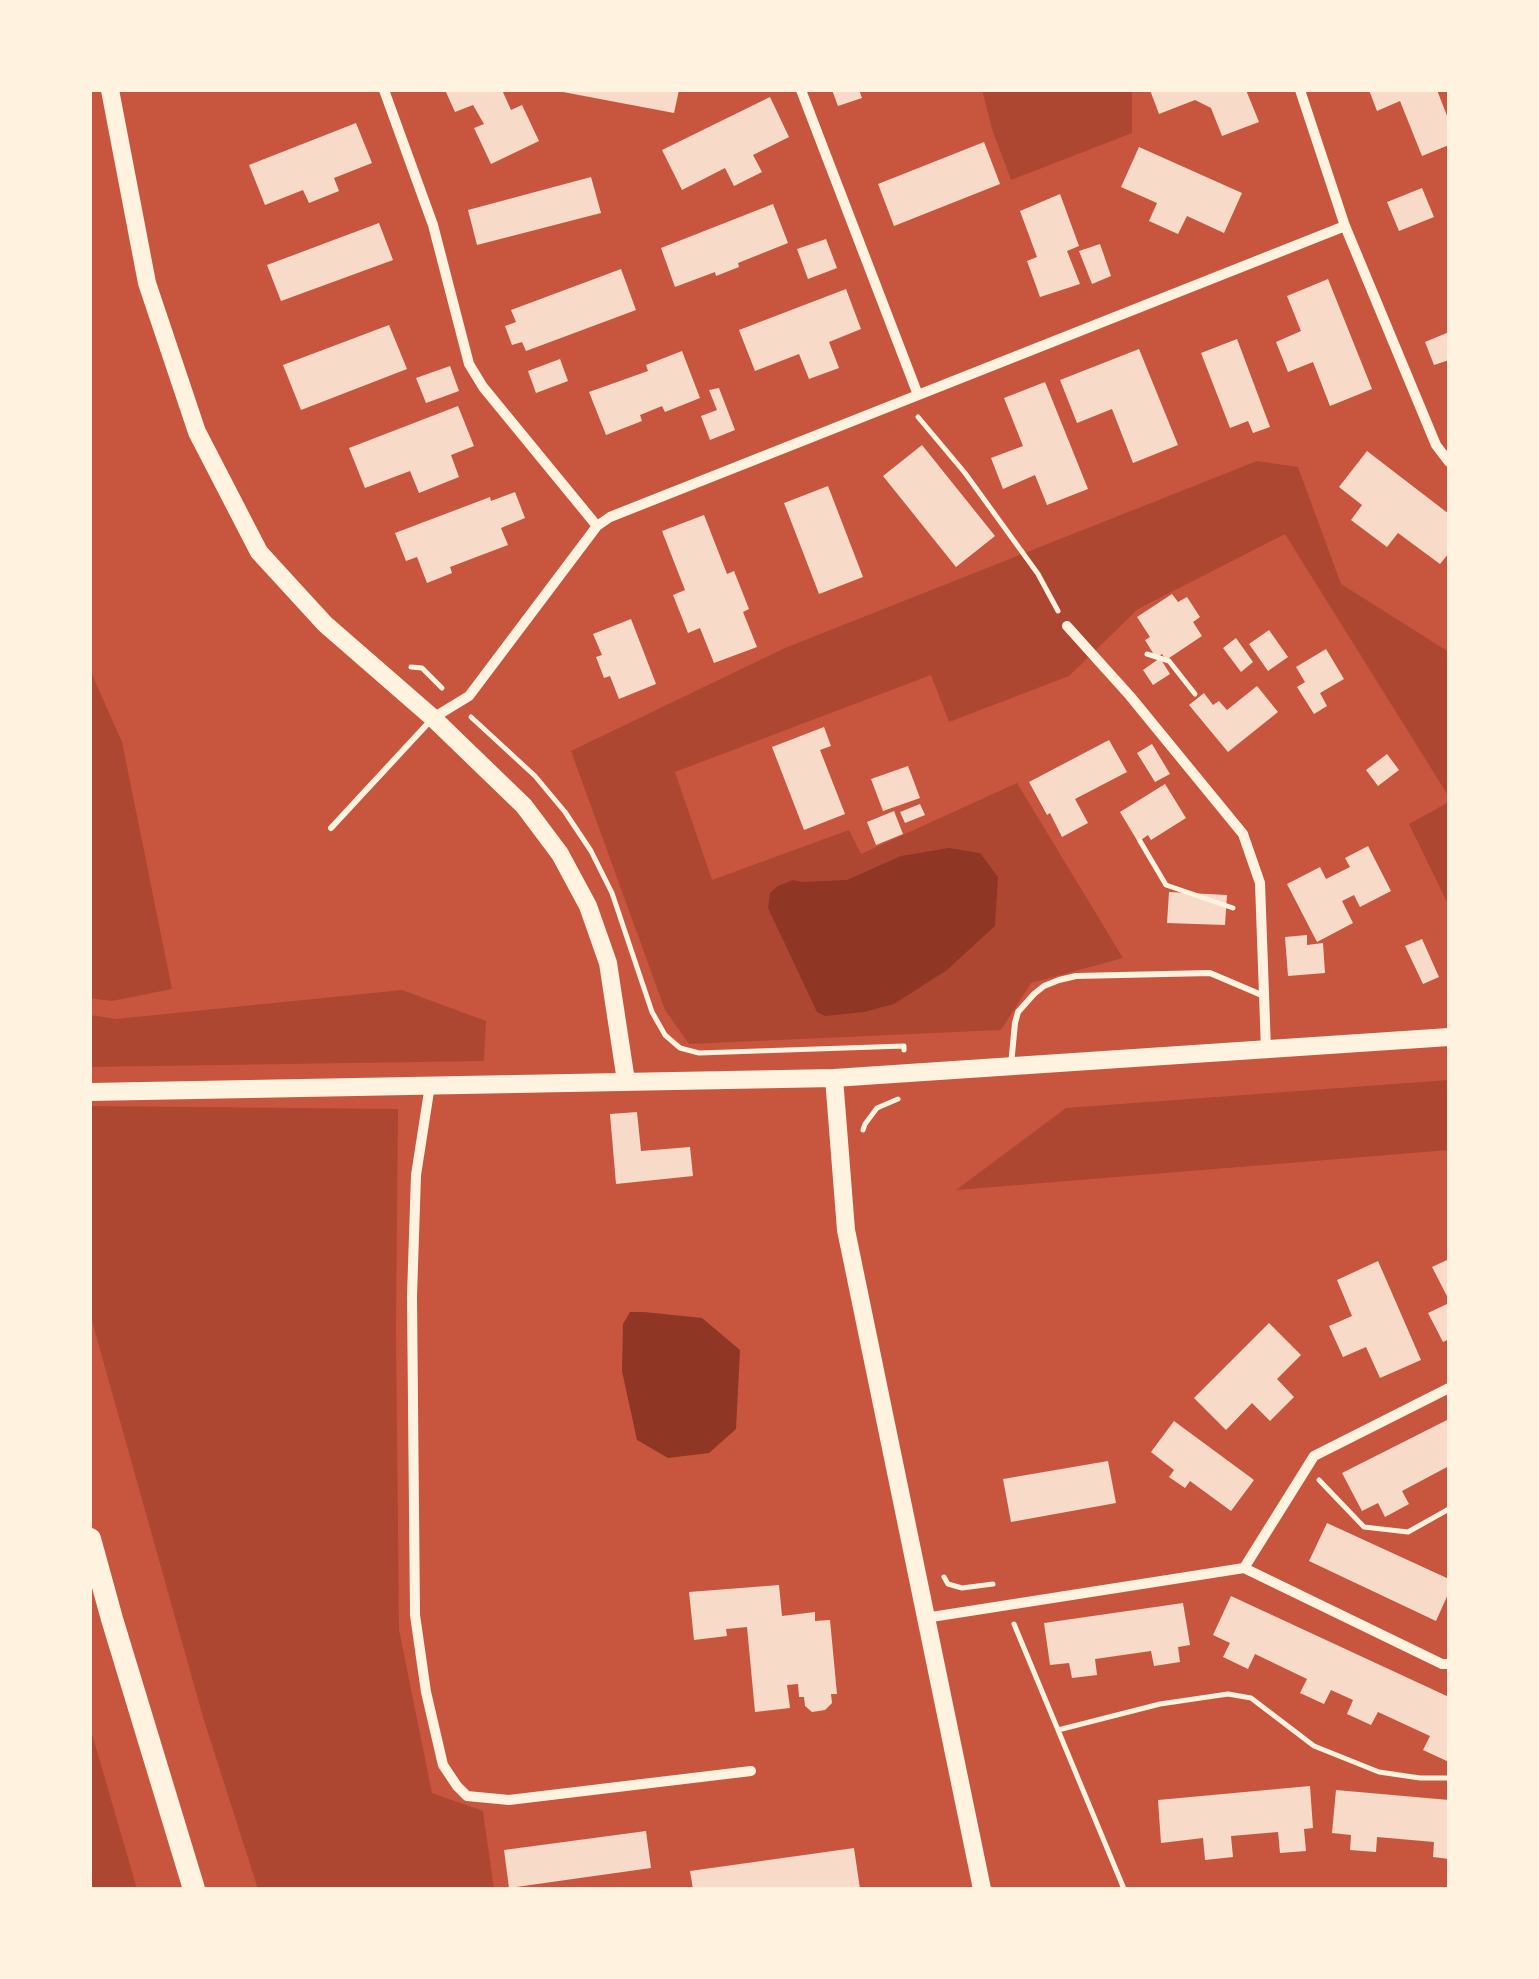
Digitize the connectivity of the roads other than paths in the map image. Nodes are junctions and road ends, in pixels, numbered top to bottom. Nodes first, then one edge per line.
1 (110, 90) edge
2 (384, 90) edge
3 (801, 90) edge
4 (1300, 90) edge
5 (1345, 226) junction
6 (918, 395) junction
7 (1449, 462) edge
8 (597, 526) junction
9 (1067, 626) road end
10 (433, 718) junction
11 (331, 828) dead end
12 (1264, 996) junction
13 (1449, 1038) edge
14 (1266, 1051) junction
15 (1011, 1066) junction
16 (834, 1078) junction
17 (626, 1081) junction
18 (430, 1085) junction
19 (90, 1092) edge
20 (1449, 1388) edge
21 (90, 1539) edge
22 (1244, 1568) junction
23 (925, 1618) junction
24 (1449, 1664) edge
25 (751, 1771) dead end
26 (194, 1889) edge
27 (982, 1889) edge

1 - 10 street
2 - 8 street
3 - 6 street
4 - 5 street
5 - 6 street
5 - 7 street
6 - 8 street
8 - 10 street
9 - 12 street
10 - 11 lane
10 - 17 street
12 - 14 street
12 - 15 lane
13 - 14 street
14 - 15 street
15 - 16 street
16 - 17 street
16 - 23 street
17 - 18 street
18 - 19 street
18 - 25 street
20 - 22 street
21 - 26 highway
22 - 23 street
22 - 24 street
23 - 27 street

